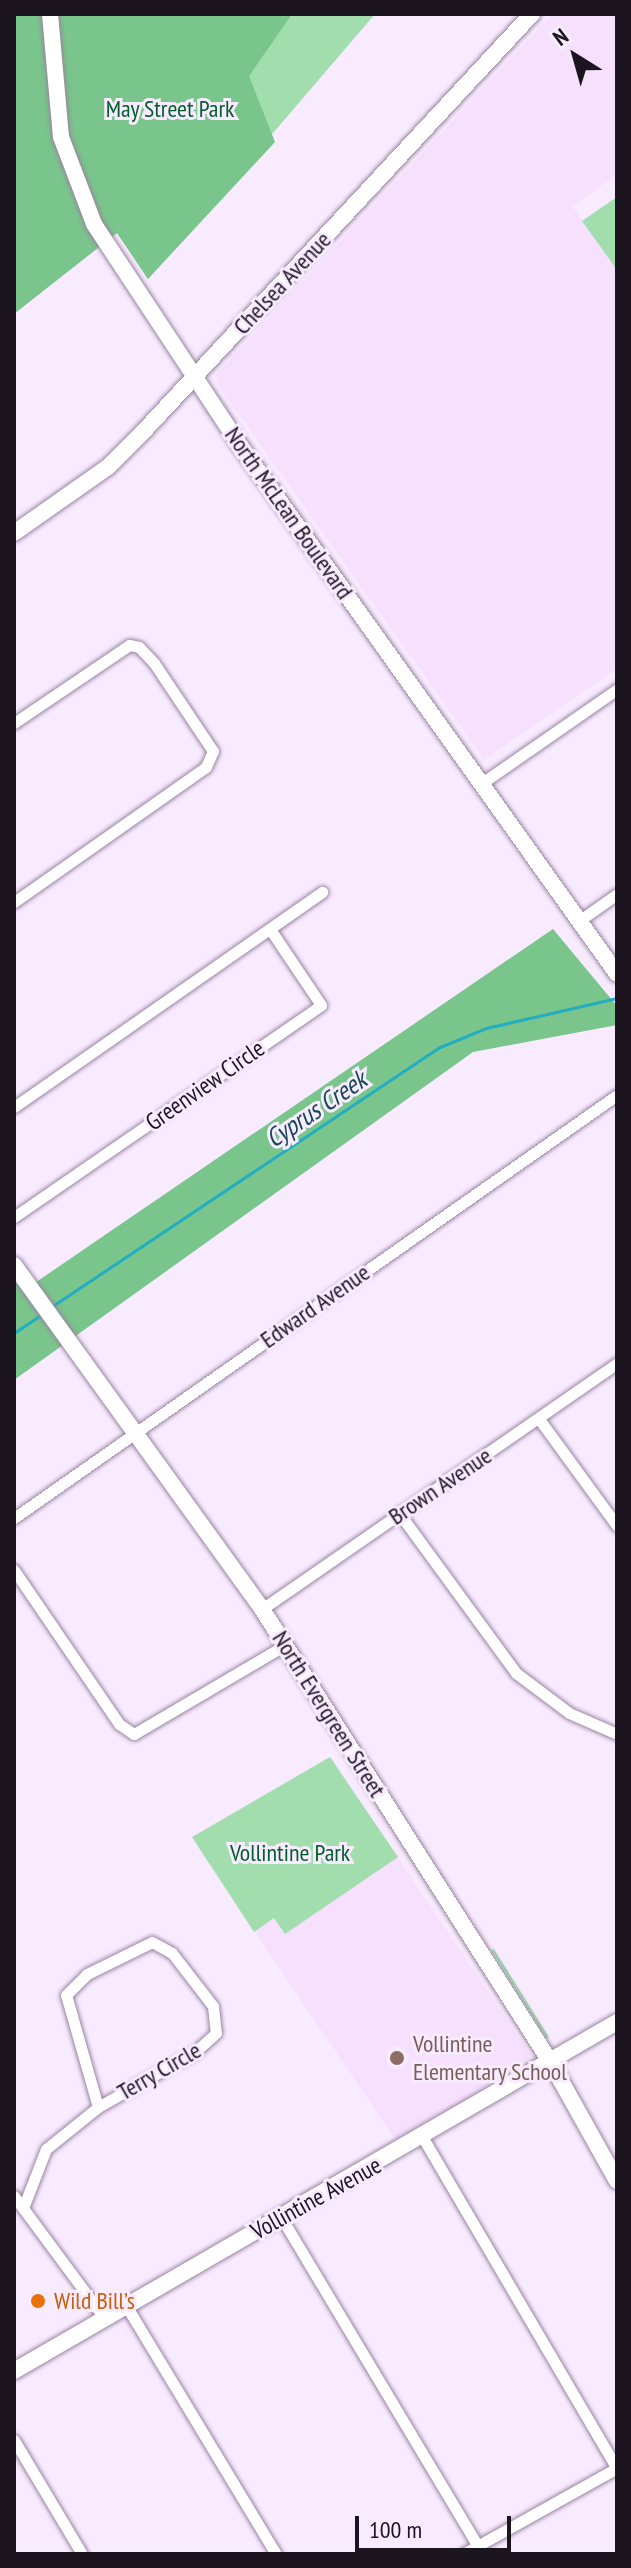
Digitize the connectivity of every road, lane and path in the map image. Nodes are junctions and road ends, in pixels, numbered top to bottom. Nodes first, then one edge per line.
1 (50, 14) edge
2 (532, 14) edge
3 (194, 378) junction
4 (14, 533) edge
5 (617, 689) edge
6 (14, 723) edge
7 (482, 783) junction
8 (322, 892) dead end
9 (617, 894) edge
10 (14, 902) edge
11 (580, 920) junction
12 (270, 929) junction
13 (617, 974) edge
14 (617, 1095) edge
15 (14, 1107) edge
16 (14, 1217) edge
17 (14, 1265) edge
18 (617, 1363) edge
19 (539, 1419) junction
20 (135, 1432) junction
21 (399, 1513) junction
22 (14, 1518) edge
23 (617, 1526) edge
24 (14, 1570) edge
25 (262, 1609) junction
26 (285, 1645) junction
27 (617, 1734) edge
28 (617, 2022) edge
29 (551, 2063) junction
30 (98, 2107) junction
31 (423, 2138) junction
32 (617, 2181) edge
33 (14, 2196) edge
34 (23, 2208) junction
35 (281, 2217) junction
36 (127, 2307) junction
37 (105, 2319) junction
38 (14, 2371) edge
39 (14, 2440) edge
40 (617, 2468) edge
41 (480, 2550) edge
42 (82, 2554) edge
43 (276, 2554) edge
44 (463, 2554) edge

1 - 3 main road, North McLean Boulevard
2 - 3 main road, Chelsea Avenue
3 - 4 main road, Chelsea Avenue
3 - 7 main road, North McLean Boulevard
5 - 7 street
6 - 10 street
7 - 11 main road, North McLean Boulevard
8 - 12 street
9 - 11 street
11 - 13 main road, North McLean Boulevard
12 - 15 street
12 - 16 street, Greenview Circle
14 - 20 street, Edward Avenue
17 - 20 main road, North Evergreen Street
18 - 19 street, Brown Avenue
19 - 21 street, Brown Avenue
19 - 23 street
20 - 22 street, Edward Avenue
20 - 25 main road, North Evergreen Street
21 - 25 street, Brown Avenue
21 - 27 street
24 - 26 street
25 - 26 main road, North Evergreen Street
26 - 29 main road, North Evergreen Street
28 - 29 main road, Vollintine Avenue
29 - 31 main road, Vollintine Avenue
29 - 32 main road, North Evergreen Street
30 - 30 street, Terry Circle
30 - 34 street, Terry Circle
31 - 35 main road, Vollintine Avenue
31 - 40 street
33 - 34 street
34 - 37 street
35 - 36 main road, Vollintine Avenue
35 - 41 street
36 - 37 main road, Vollintine Avenue
36 - 43 street
37 - 38 main road, Vollintine Avenue
39 - 42 street
40 - 41 street
41 - 44 street

